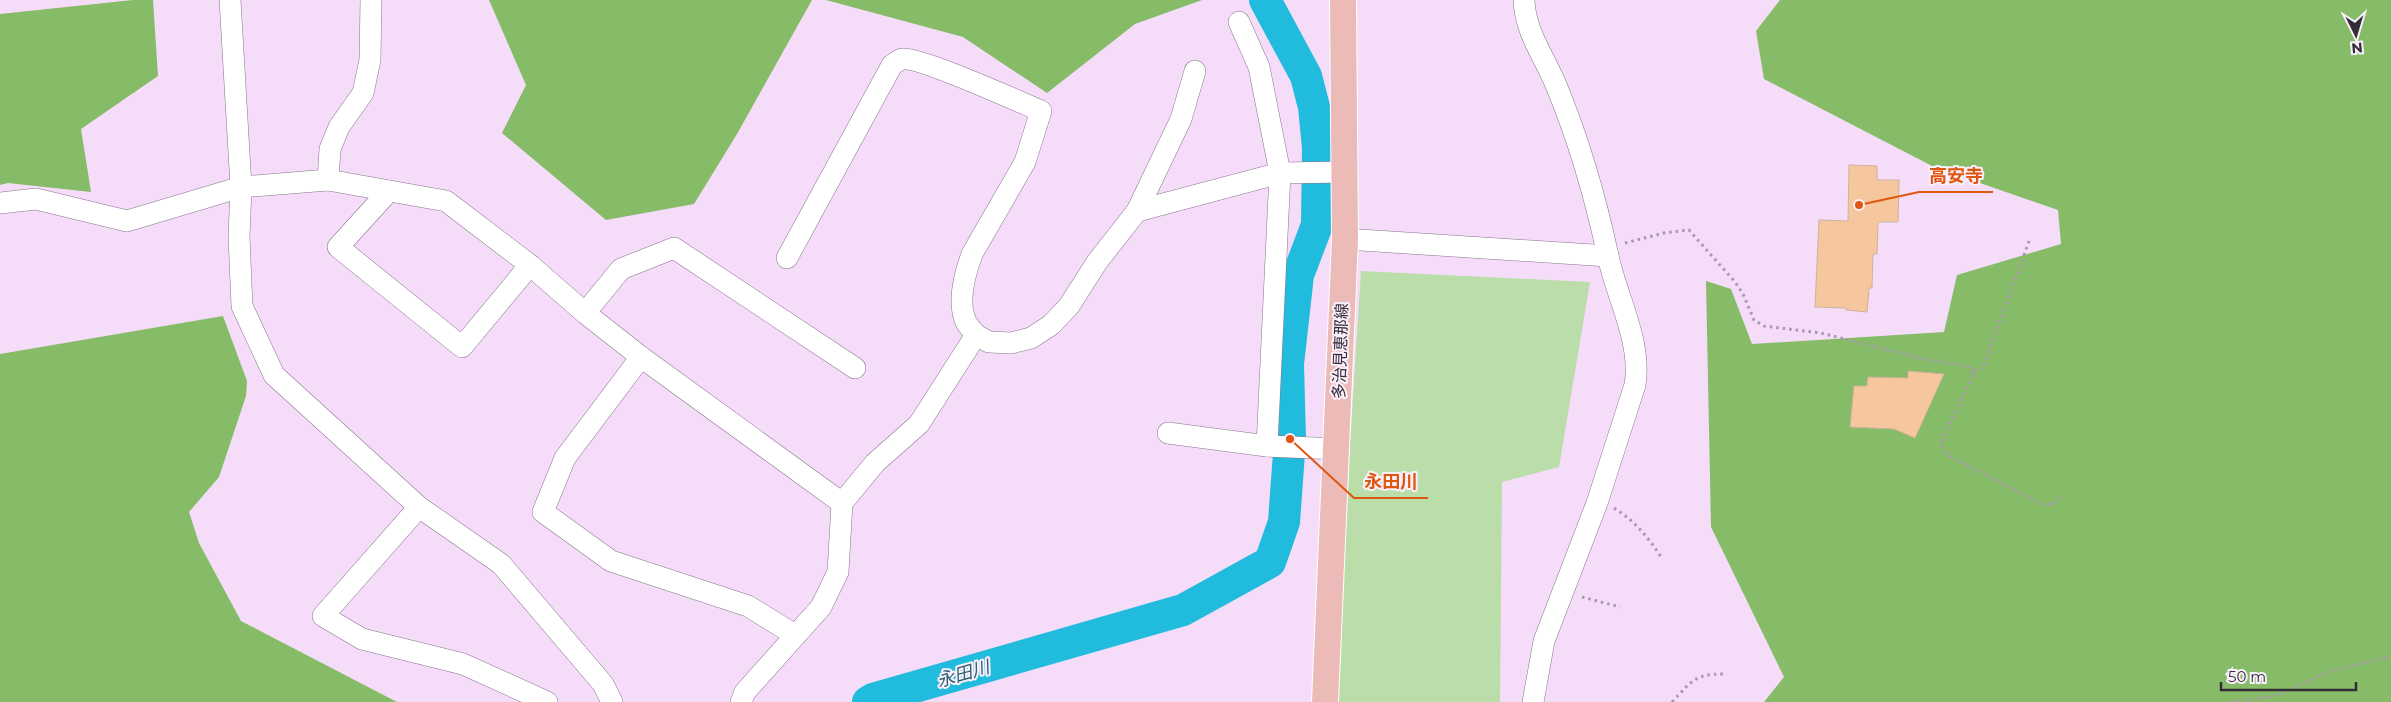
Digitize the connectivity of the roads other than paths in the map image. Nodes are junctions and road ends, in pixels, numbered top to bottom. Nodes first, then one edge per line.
1 (230, 0) edge
2 (371, 0) edge
3 (1342, 0) edge
4 (1524, 0) edge
5 (1239, 22) dead end
6 (1195, 71) dead end
7 (1285, 172) junction
8 (1340, 172) junction
9 (328, 180) junction
10 (241, 187) junction
11 (389, 191) junction
12 (0, 203) edge
13 (1137, 212) junction
14 (1345, 239) junction
15 (1607, 252) junction
16 (787, 258) dead end
17 (530, 264) junction
18 (584, 313) junction
19 (976, 335) junction
20 (641, 357) junction
21 (855, 368) dead end
22 (1168, 433) dead end
23 (1271, 446) junction
24 (1329, 449) junction
25 (842, 503) junction
26 (419, 507) junction
27 (795, 635) junction
28 (547, 702) edge
29 (612, 702) edge
30 (741, 702) edge
31 (1325, 702) edge
32 (1533, 702) edge

1 - 10 street
2 - 9 street
3 - 8 main road, 多治見恵那線
4 - 15 street
5 - 7 street
6 - 13 street
7 - 8 street
7 - 13 street
7 - 23 street
8 - 14 main road, 多治見恵那線
9 - 10 street
9 - 11 street
10 - 12 street
10 - 26 street
11 - 17 street
11 - 17 street
13 - 19 street
14 - 15 street
14 - 24 main road, 多治見恵那線
15 - 32 street
16 - 19 street
17 - 18 street
18 - 20 street
18 - 21 street
19 - 25 street
20 - 25 street
20 - 27 street
22 - 23 street
23 - 24 street
24 - 31 main road, 多治見恵那線
25 - 27 street
26 - 28 street
26 - 29 street
27 - 30 street

